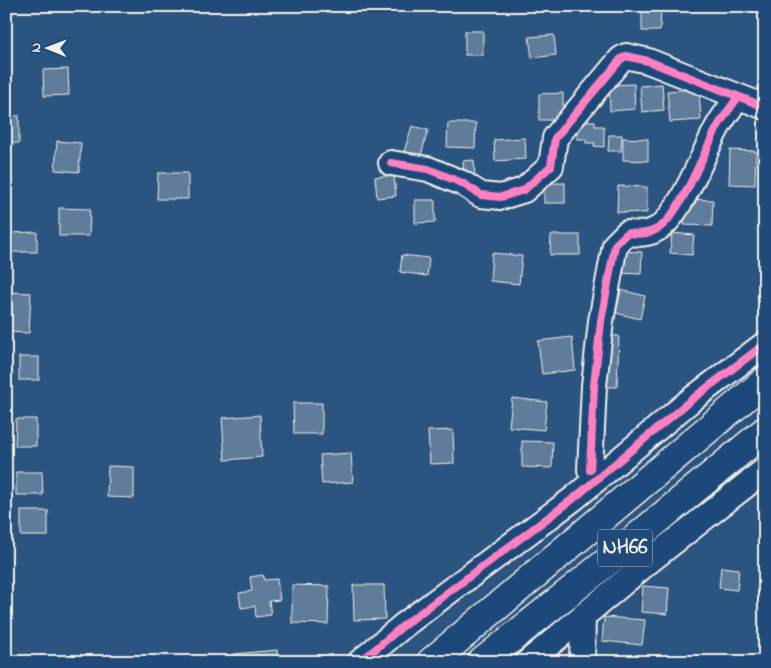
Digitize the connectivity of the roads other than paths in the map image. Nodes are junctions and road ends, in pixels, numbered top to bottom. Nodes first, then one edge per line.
1 (738, 97) junction
2 (765, 107) edge
3 (391, 162) dead end
4 (765, 344) edge
5 (765, 381) edge
6 (765, 431) edge
7 (590, 470) dead end
8 (765, 470) edge
9 (583, 616) junction
10 (360, 662) edge
11 (431, 662) edge
12 (482, 662) edge
13 (528, 662) edge
14 (582, 662) edge

1 - 2 street
1 - 3 street
1 - 7 street
4 - 10 street
5 - 11 highway, NH66
6 - 12 highway, NH66
8 - 9 street
9 - 13 street
9 - 14 street

